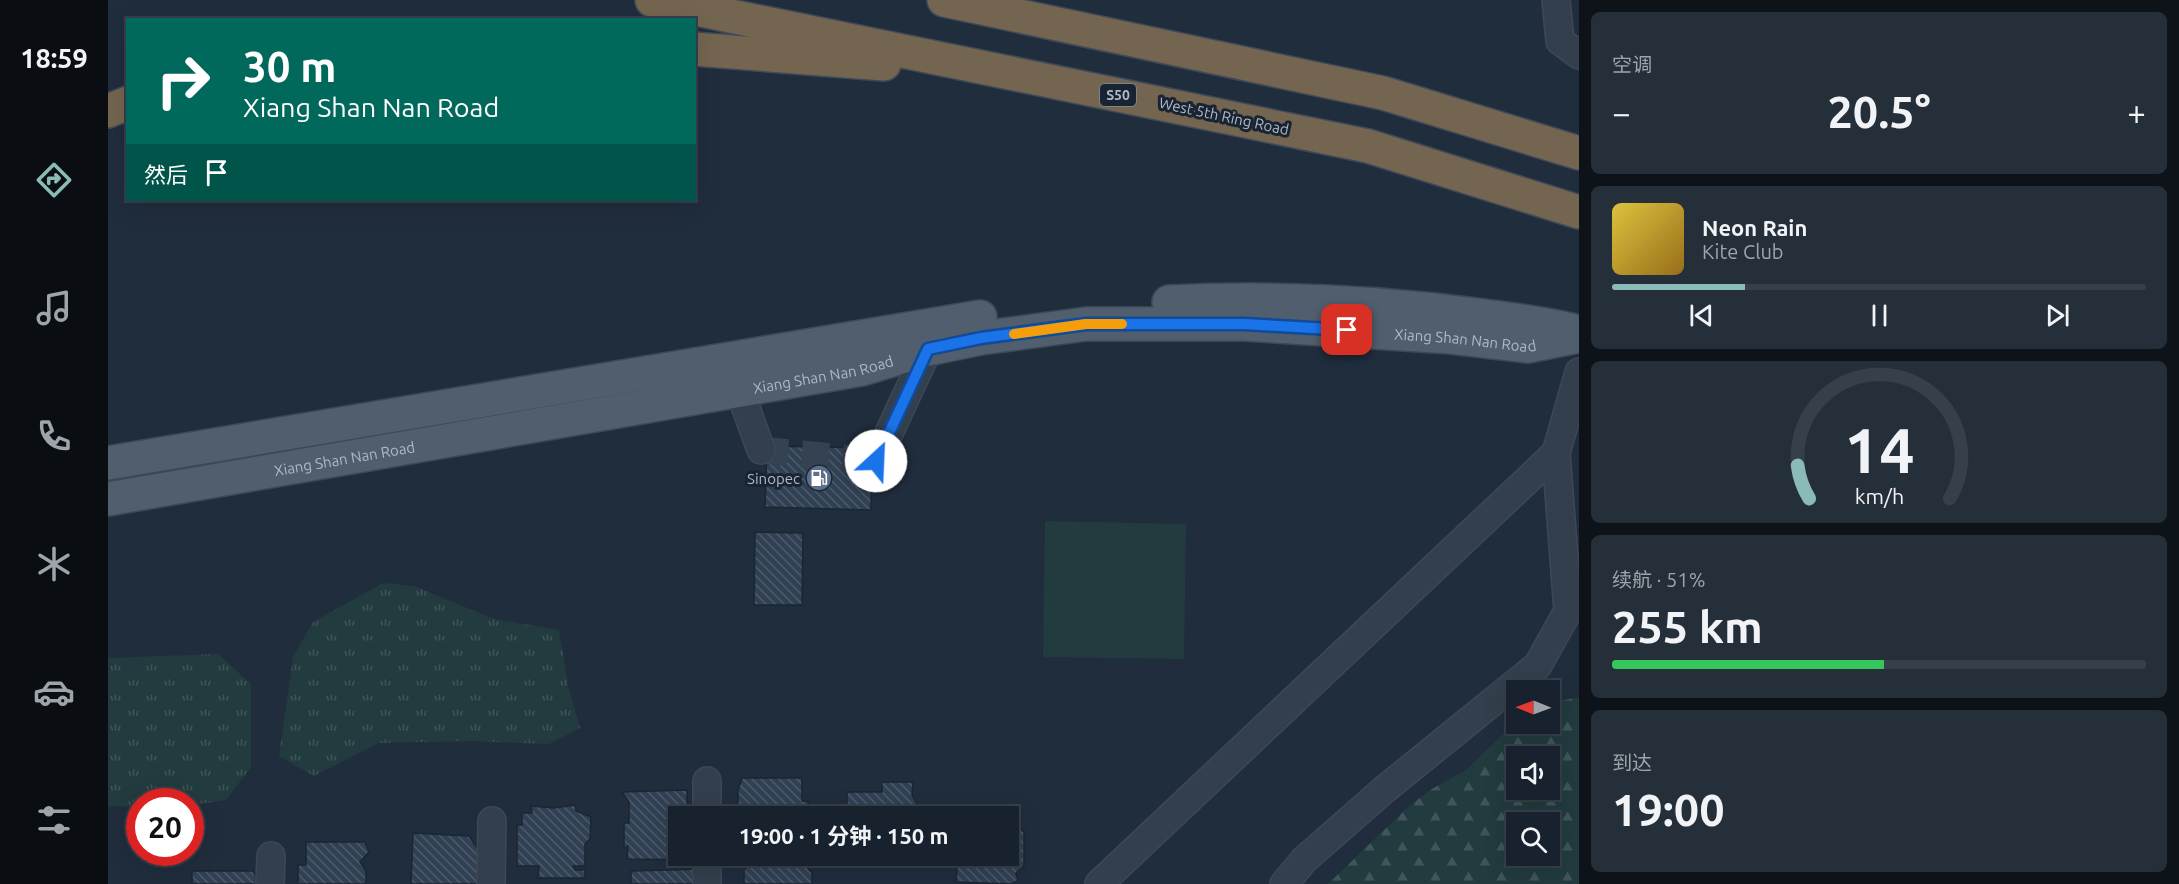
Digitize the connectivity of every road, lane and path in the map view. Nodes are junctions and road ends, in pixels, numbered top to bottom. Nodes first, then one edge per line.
1 (652, 0) edge
2 (944, 0) edge
3 (1556, 0) edge
4 (696, 49) edge
5 (1579, 55) edge
6 (1026, 76) junction
7 (126, 82) edge
8 (108, 87) edge
9 (126, 104) edge
10 (108, 111) edge
11 (1579, 153) edge
12 (1579, 212) edge
13 (1579, 334) edge
14 (928, 349) junction
15 (1579, 372) edge
16 (739, 389) junction
17 (761, 450) dead end
18 (1556, 453) junction
19 (876, 461) dead end
20 (108, 463) edge
21 (108, 499) edge
22 (707, 781) dead end
23 (707, 806) edge
24 (492, 821) dead end
25 (271, 856) dead end
26 (707, 866) edge
27 (270, 884) edge
28 (491, 884) edge
29 (707, 884) edge
30 (1099, 884) edge
31 (1284, 884) edge

1 - 6 highway, West 5th Ring Road / S50
2 - 11 highway
3 - 5 street
4 - 6 highway
6 - 12 highway, West 5th Ring Road / S50
7 - 8 highway
9 - 10 highway
13 - 14 main road, Xiang Shan Nan Road
13 - 20 main road, Xiang Shan Nan Road
14 - 16 main road, Xiang Shan Nan Road
14 - 19 street
15 - 18 street
16 - 17 street
16 - 21 main road, Xiang Shan Nan Road
18 - 30 street
18 - 31 street
22 - 23 street
24 - 28 street
25 - 27 street
26 - 29 street

